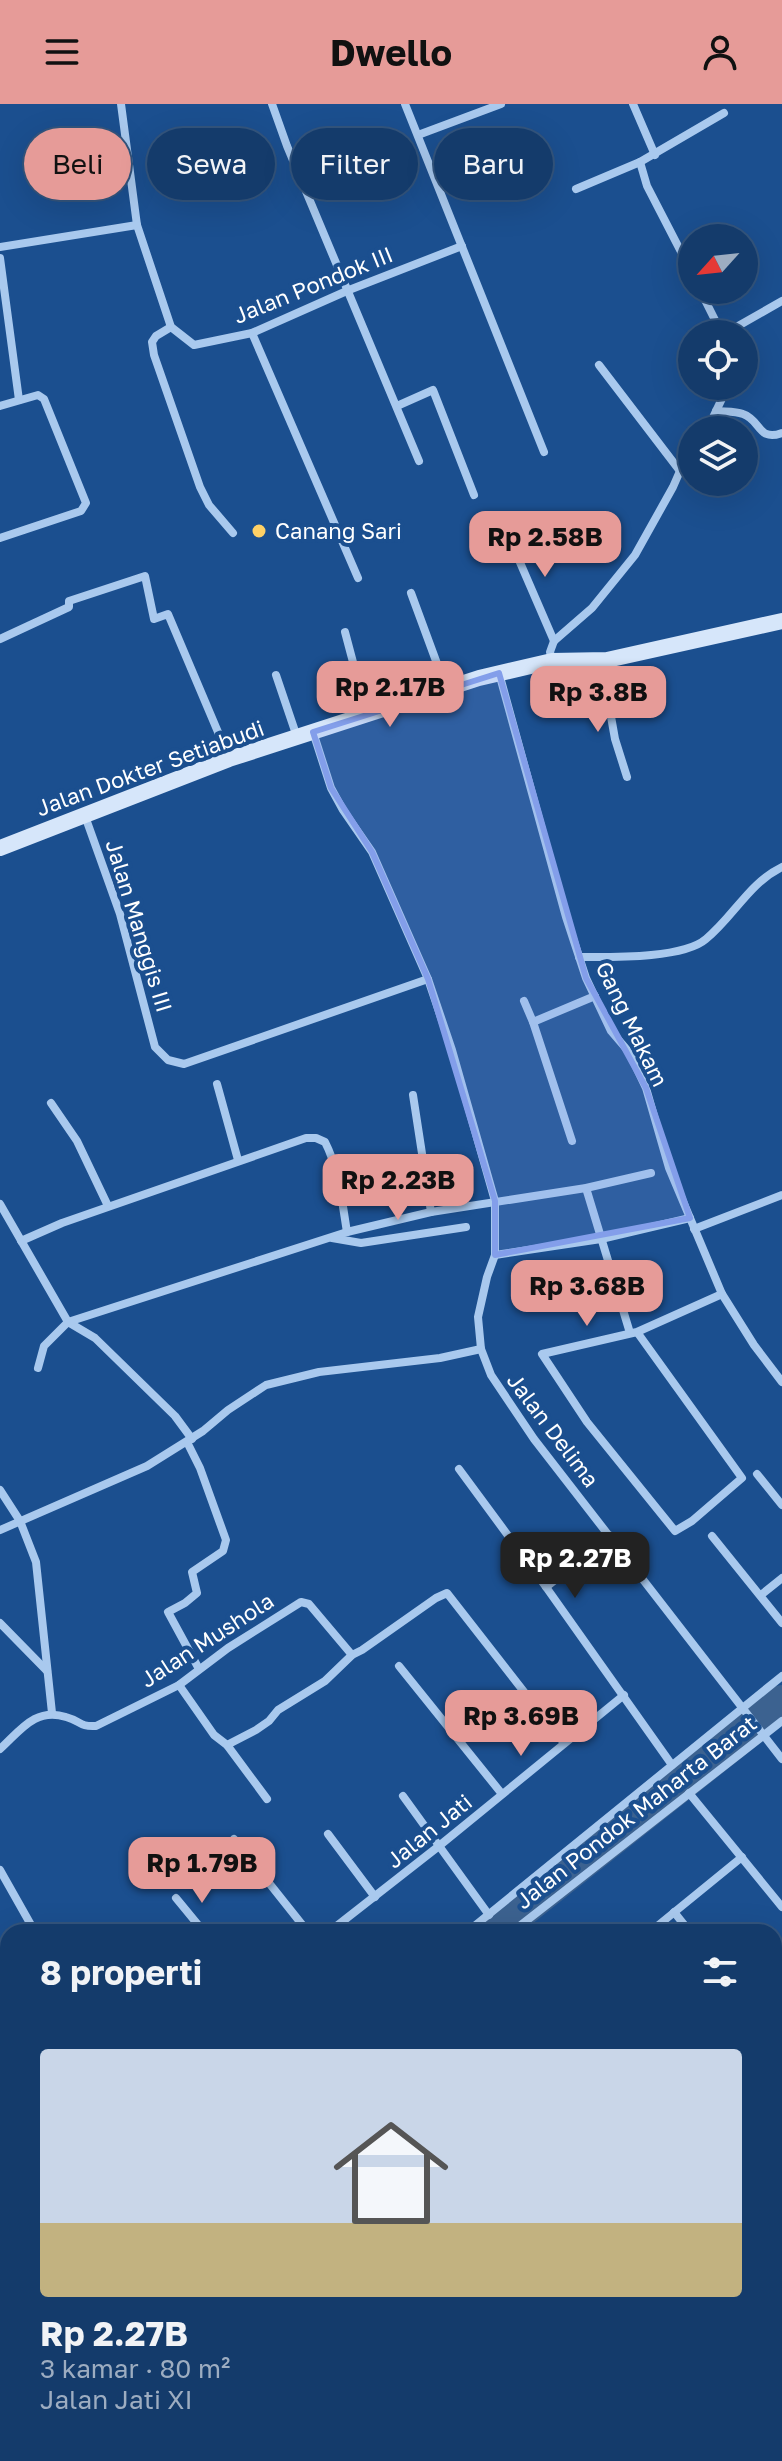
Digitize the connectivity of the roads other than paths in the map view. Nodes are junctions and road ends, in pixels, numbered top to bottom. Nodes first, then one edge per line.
1 (121, 104) edge
2 (272, 104) edge
3 (405, 104) edge
4 (501, 104) edge
5 (633, 104) edge
6 (724, 113) dead end
7 (415, 128) edge
8 (418, 135) joint
9 (655, 155) junction
10 (640, 162) junction
11 (576, 189) dead end
12 (137, 225) junction
13 (462, 246) junction
14 (678, 246) edge
15 (0, 247) edge
16 (0, 258) edge
17 (349, 290) junction
18 (782, 301) edge
19 (748, 320) edge
20 (171, 327) junction
21 (252, 333) junction
22 (599, 365) dead end
23 (19, 400) junction
24 (721, 400) edge
25 (0, 406) edge
26 (397, 406) junction
27 (716, 411) junction
28 (714, 416) edge
29 (782, 433) edge
30 (544, 452) dead end
31 (419, 461) dead end
32 (678, 468) edge
33 (678, 476) edge
34 (474, 495) dead end
35 (506, 530) dead end
36 (233, 533) dead end
37 (0, 538) edge
38 (358, 578) dead end
39 (411, 593) dead end
40 (782, 621) edge
41 (345, 632) dead end
42 (0, 639) edge
43 (554, 641) junction
44 (607, 660) junction
45 (552, 661) junction
46 (499, 673) junction
47 (276, 675) dead end
48 (446, 689) junction
49 (367, 715) junction
50 (313, 732) junction
51 (297, 738) junction
52 (229, 759) junction
53 (627, 777) dead end
54 (85, 816) junction
55 (0, 848) edge
56 (782, 867) edge
57 (579, 957) junction
58 (428, 979) junction
59 (595, 996) junction
60 (524, 1001) dead end
61 (533, 1022) junction
62 (217, 1084) dead end
63 (413, 1095) dead end
64 (51, 1103) dead end
65 (572, 1141) dead end
66 (238, 1160) junction
67 (651, 1173) dead end
68 (586, 1188) junction
69 (782, 1195) edge
70 (495, 1201) junction
71 (0, 1204) edge
72 (108, 1206) junction
73 (431, 1212) junction
74 (690, 1218) junction
75 (466, 1227) dead end
76 (694, 1229) junction
77 (347, 1232) junction
78 (329, 1238) junction
79 (601, 1239) junction
80 (21, 1241) junction
81 (495, 1255) junction
82 (722, 1294) junction
83 (68, 1322) junction
84 (634, 1333) junction
85 (481, 1349) junction
86 (38, 1368) dead end
87 (782, 1382) edge
88 (190, 1440) junction
89 (459, 1469) dead end
90 (757, 1474) dead end
91 (0, 1490) edge
92 (782, 1505) edge
93 (20, 1521) junction
94 (0, 1530) edge
95 (611, 1536) junction
96 (712, 1536) dead end
97 (782, 1578) edge
98 (546, 1587) junction
99 (761, 1595) junction
100 (0, 1623) edge
101 (782, 1623) edge
102 (352, 1655) junction
103 (399, 1666) dead end
104 (199, 1669) junction
105 (47, 1671) junction
106 (782, 1676) edge
107 (179, 1685) junction
108 (624, 1695) junction
109 (742, 1709) junction
110 (52, 1713) junction
111 (782, 1721) edge
112 (761, 1733) junction
113 (564, 1743) junction
114 (227, 1745) junction
115 (0, 1749) edge
116 (782, 1759) edge
117 (672, 1765) junction
118 (689, 1793) junction
119 (502, 1794) junction
120 (403, 1796) dead end
121 (267, 1799) dead end
122 (328, 1834) dead end
123 (234, 1839) dead end
124 (439, 1846) junction
125 (742, 1857) junction
126 (0, 1870) edge
127 (375, 1897) junction
128 (176, 1898) dead end
129 (782, 1907) edge
130 (674, 1912) junction
131 (489, 1915) junction
132 (30, 1924) edge
133 (197, 1924) edge
134 (302, 1924) edge
135 (340, 1924) edge
136 (477, 1924) edge
137 (522, 1924) edge
138 (660, 1924) edge
139 (684, 1924) edge

1 - 12 street
2 - 17 street
3 - 7 street
4 - 8 street
5 - 9 street
6 - 9 street
8 - 13 street
9 - 10 street
10 - 11 street
10 - 14 street
12 - 15 street
12 - 20 street
13 - 17 street, Jalan Pondok III
13 - 30 street
16 - 23 street
17 - 21 street, Jalan Pondok III
17 - 26 street
18 - 19 street
20 - 21 street, Jalan Pondok III
20 - 36 street
21 - 38 street
22 - 32 street
23 - 25 street
23 - 37 street
24 - 27 street
26 - 31 street
26 - 34 street
27 - 28 street
27 - 29 street
33 - 43 street
35 - 43 street
39 - 48 street
40 - 44 street, Jalan Dokter Setiabudi
41 - 49 street
42 - 52 street
43 - 45 street
44 - 45 street, Jalan Dokter Setiabudi
44 - 53 street
45 - 46 street, Jalan Dokter Setiabudi
46 - 48 street, Jalan Dokter Setiabudi
46 - 57 street, Gang Makam
47 - 51 street
48 - 49 street, Jalan Dokter Setiabudi
49 - 50 street, Jalan Dokter Setiabudi
50 - 51 street, Jalan Dokter Setiabudi
50 - 58 street
51 - 52 street, Jalan Dokter Setiabudi
52 - 54 street, Jalan Dokter Setiabudi
54 - 55 street, Jalan Dokter Setiabudi
54 - 58 street, Jalan Manggis III
56 - 57 street
57 - 59 street, Gang Makam
58 - 70 street
59 - 61 street
59 - 74 street, Gang Makam
60 - 61 street
61 - 65 street
62 - 66 street
63 - 73 street
64 - 72 street
66 - 72 street
66 - 77 street
67 - 68 street
68 - 70 street
68 - 79 street
69 - 76 street
70 - 73 street
70 - 81 street
71 - 80 street
72 - 80 street
73 - 77 street
74 - 76 street, Gang Makam
74 - 79 street
75 - 78 street
76 - 82 street, Gang Makam
77 - 78 street
78 - 83 street
79 - 81 street
79 - 84 street
80 - 83 street
81 - 85 street
82 - 84 street
82 - 87 street, Gang Makam
83 - 86 street
83 - 88 street
84 - 84 street
85 - 88 street
85 - 95 street, Jalan Delima
88 - 93 street
88 - 104 street
89 - 98 street
90 - 92 street
91 - 93 street
93 - 94 street
93 - 105 street
95 - 98 street
95 - 109 street, Jalan Delima
96 - 99 street
97 - 99 street
98 - 108 street
99 - 101 street
100 - 105 street
102 - 104 street, Jalan Mushola
102 - 113 street
102 - 114 street
103 - 119 street
104 - 107 street, Jalan Mushola
105 - 110 street
106 - 109 street, Jalan Pondok Maharta Barat
107 - 110 street, Jalan Mushola
107 - 114 street
108 - 113 street, Jalan Jati
108 - 117 street
109 - 112 street, Jalan Delima
109 - 117 street, Jalan Pondok Maharta Barat
110 - 115 street
111 - 112 street, Jalan Pondok Maharta Barat
112 - 116 street, Jalan Delima
112 - 118 street, Jalan Pondok Maharta Barat
113 - 119 street, Jalan Jati
114 - 121 street
117 - 131 street, Jalan Pondok Maharta Barat
118 - 125 street
118 - 137 street, Jalan Pondok Maharta Barat
119 - 124 street, Jalan Jati
120 - 124 street
122 - 127 street
123 - 134 street
124 - 127 street, Jalan Jati
124 - 131 street
125 - 129 street
125 - 130 street
126 - 132 street
127 - 135 street, Jalan Jati
128 - 133 street
130 - 138 street
130 - 139 street
131 - 136 street, Jalan Pondok Maharta Barat

